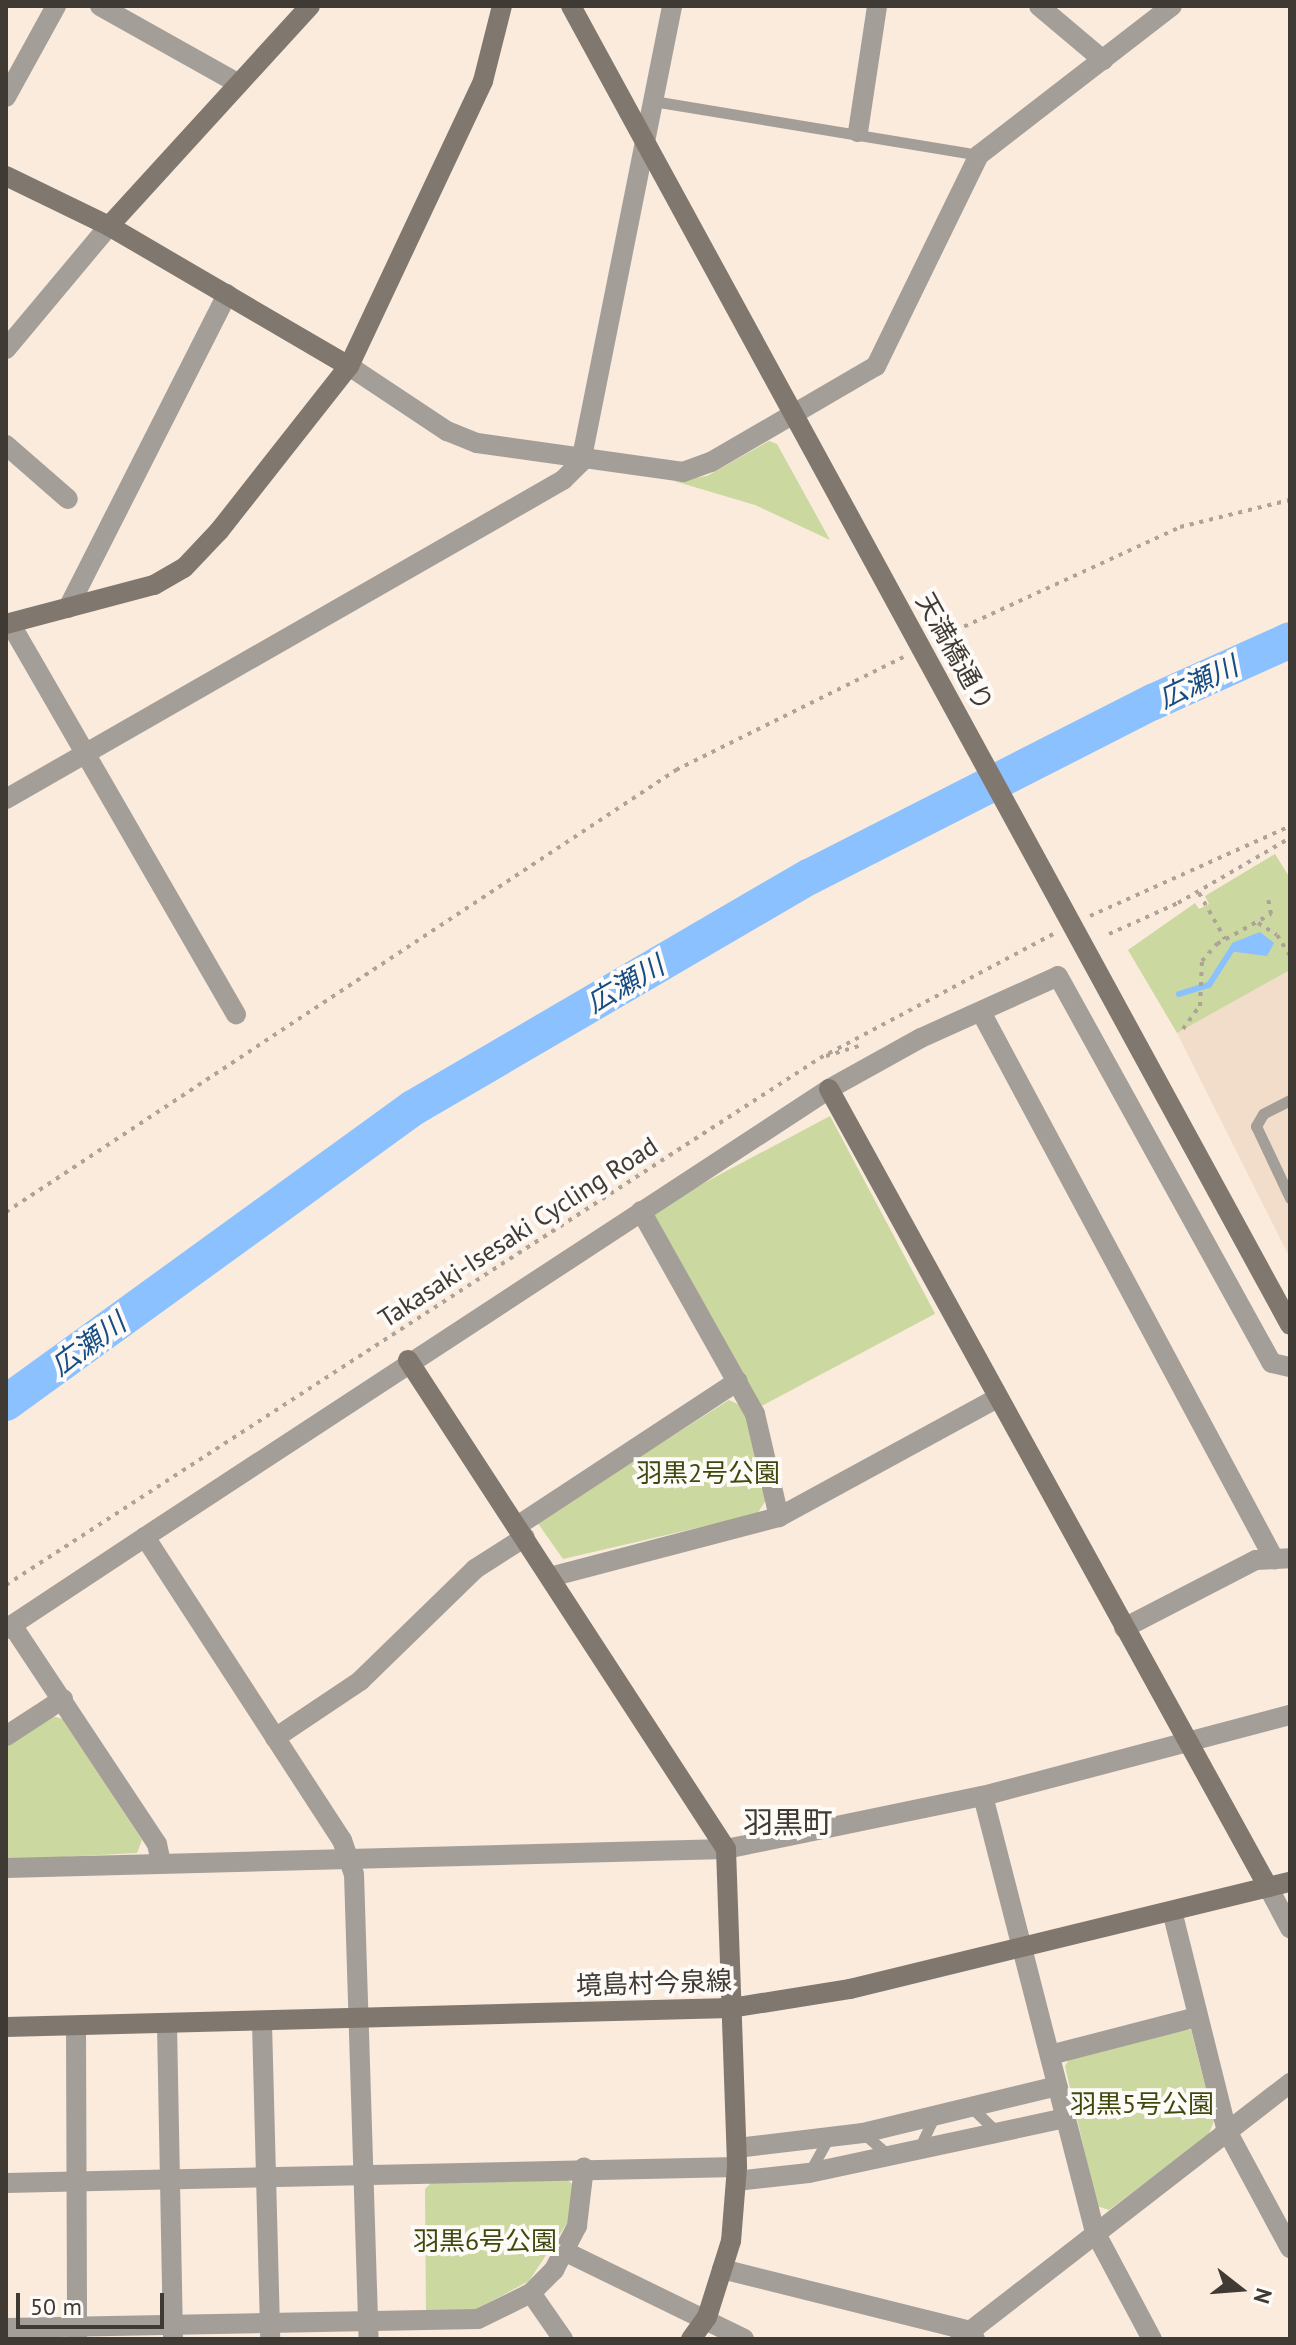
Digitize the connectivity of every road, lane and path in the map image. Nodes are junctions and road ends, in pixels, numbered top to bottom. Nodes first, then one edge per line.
1 (56, 6) edge
2 (100, 6) edge
3 (310, 6) edge
4 (502, 6) edge
5 (571, 6) edge
6 (672, 6) edge
7 (877, 6) edge
8 (1039, 6) edge
9 (1172, 6) edge
10 (1103, 60) junction
11 (239, 84) junction
12 (6, 97) edge
13 (653, 101) junction
14 (858, 132) junction
15 (645, 140) junction
16 (979, 155) junction
17 (6, 176) edge
18 (109, 226) junction
19 (227, 294) junction
20 (6, 349) edge
21 (349, 366) junction
22 (793, 413) junction
23 (6, 445) edge
24 (581, 462) junction
25 (68, 499) dead end
26 (1290, 500) edge
27 (68, 608) junction
28 (8, 623) edge
29 (940, 637) dead end
30 (919, 654) junction
31 (86, 753) junction
32 (6, 799) edge
33 (1290, 826) edge
34 (1290, 838) edge
35 (1198, 893) junction
36 (1268, 898) dead end
37 (1090, 916) dead end
38 (1065, 922) junction
39 (1258, 923) junction
40 (1109, 934) dead end
41 (1225, 939) junction
42 (1290, 956) edge
43 (981, 1012) junction
44 (236, 1014) dead end
45 (1183, 1029) dead end
46 (829, 1089) junction
47 (1285, 1103) edge
48 (1290, 1198) edge
49 (641, 1211) junction
50 (6, 1212) edge
51 (1290, 1325) edge
52 (408, 1360) junction
53 (1290, 1367) edge
54 (738, 1381) junction
55 (995, 1399) junction
56 (779, 1517) junction
57 (521, 1532) junction
58 (145, 1537) junction
59 (1282, 1558) edge
60 (550, 1577) junction
61 (6, 1585) edge
62 (9, 1627) edge
63 (1124, 1628) junction
64 (63, 1699) junction
65 (1290, 1715) edge
66 (6, 1736) edge
67 (275, 1738) junction
68 (1184, 1741) junction
69 (983, 1796) junction
70 (726, 1849) junction
71 (352, 1861) junction
72 (161, 1863) junction
73 (6, 1868) edge
74 (1290, 1882) edge
75 (1268, 1887) junction
76 (1172, 1911) junction
77 (1290, 1928) edge
78 (1024, 1947) junction
79 (731, 2008) junction
80 (357, 2017) junction
81 (1197, 2017) junction
82 (262, 2023) junction
83 (167, 2025) junction
84 (6, 2027) edge
85 (76, 2027) junction
86 (1050, 2055) junction
87 (1290, 2083) edge
88 (1057, 2086) junction
89 (971, 2107) junction
90 (935, 2116) junction
91 (1065, 2118) junction
92 (1227, 2131) junction
93 (863, 2133) junction
94 (999, 2133) junction
95 (828, 2139) junction
96 (918, 2152) junction
97 (891, 2157) junction
98 (737, 2165) junction
99 (584, 2167) junction
100 (809, 2173) junction
101 (170, 2174) junction
102 (362, 2174) junction
103 (265, 2176) junction
104 (73, 2181) junction
105 (6, 2183) edge
106 (1095, 2232) junction
107 (1290, 2248) edge
108 (566, 2252) junction
109 (722, 2269) junction
110 (531, 2293) junction
111 (707, 2317) junction
112 (6, 2328) edge
113 (173, 2332) edge
114 (270, 2332) edge
115 (369, 2332) edge
116 (461, 2332) edge
117 (77, 2333) edge
118 (968, 2336) edge
119 (563, 2339) edge
120 (691, 2339) edge
121 (744, 2339) edge
122 (1152, 2339) edge

1 - 12 street
2 - 11 street
3 - 11 street
4 - 21 street
5 - 15 street, 天満橋通り
6 - 13 street
7 - 14 street
8 - 10 street
9 - 10 street
10 - 16 street
11 - 18 street
13 - 14 lane
13 - 15 street
14 - 16 lane
15 - 22 street, 天満橋通り
15 - 24 street
16 - 22 street
17 - 18 street
18 - 19 street
18 - 20 street
19 - 21 street
19 - 27 street
21 - 24 street
21 - 27 street
22 - 24 street
22 - 30 street, 天満橋通り
23 - 25 street
24 - 31 street
26 - 29 path
27 - 28 street
28 - 31 street
30 - 38 street, 天満橋通り
30 - 50 path
31 - 32 street
31 - 44 street
33 - 37 path
34 - 35 path
35 - 40 path
35 - 41 path
36 - 39 path
38 - 51 street, 天満橋通り
38 - 61 path, Takasaki-Isesaki Cycling Road
39 - 41 path
39 - 42 path
41 - 45 path
43 - 46 street
43 - 53 street
43 - 59 street
46 - 49 street
46 - 55 street
47 - 48 lane
49 - 52 street
49 - 54 street
52 - 57 street
52 - 58 street
54 - 56 street
54 - 57 street
55 - 56 street
55 - 63 street
56 - 60 street
57 - 60 street
57 - 67 street
58 - 62 street
58 - 67 street
59 - 63 street
60 - 70 street
62 - 64 street
63 - 68 street
64 - 66 street
64 - 72 street
65 - 68 street
67 - 71 street
68 - 69 street
68 - 75 street
69 - 70 street
69 - 78 street
70 - 71 street
70 - 79 street
71 - 72 street
71 - 80 street
72 - 73 street
74 - 75 street, 境島村今泉線
75 - 76 street, 境島村今泉線
75 - 77 street
76 - 78 street, 境島村今泉線
76 - 81 street
78 - 79 street, 境島村今泉線
78 - 86 street
79 - 80 street, 境島村今泉線
79 - 98 street
80 - 82 street, 境島村今泉線
80 - 102 street
81 - 86 street
81 - 92 street
82 - 83 street, 境島村今泉線
82 - 103 street
83 - 85 street, 境島村今泉線
83 - 101 street
84 - 85 street, 境島村今泉線
85 - 104 street
86 - 88 street
87 - 92 street
88 - 89 street
88 - 91 street
89 - 90 street
89 - 94 lane
90 - 93 street
90 - 96 lane
91 - 94 street
91 - 106 street
92 - 106 street
92 - 107 street
93 - 95 street
93 - 97 lane
94 - 96 street
95 - 98 street
95 - 100 lane
96 - 97 street
97 - 100 street
98 - 99 street
98 - 100 street
98 - 109 street
99 - 102 street
99 - 108 street
101 - 103 street
101 - 104 street
101 - 113 street
102 - 103 street
102 - 115 street
103 - 114 street
104 - 105 street
104 - 117 street
106 - 118 street
106 - 122 street
108 - 110 street
108 - 111 street
109 - 111 street
109 - 118 street
110 - 116 street
110 - 119 street
111 - 120 street
111 - 121 street
112 - 117 street
113 - 114 street
113 - 117 street
114 - 115 street
115 - 116 street

